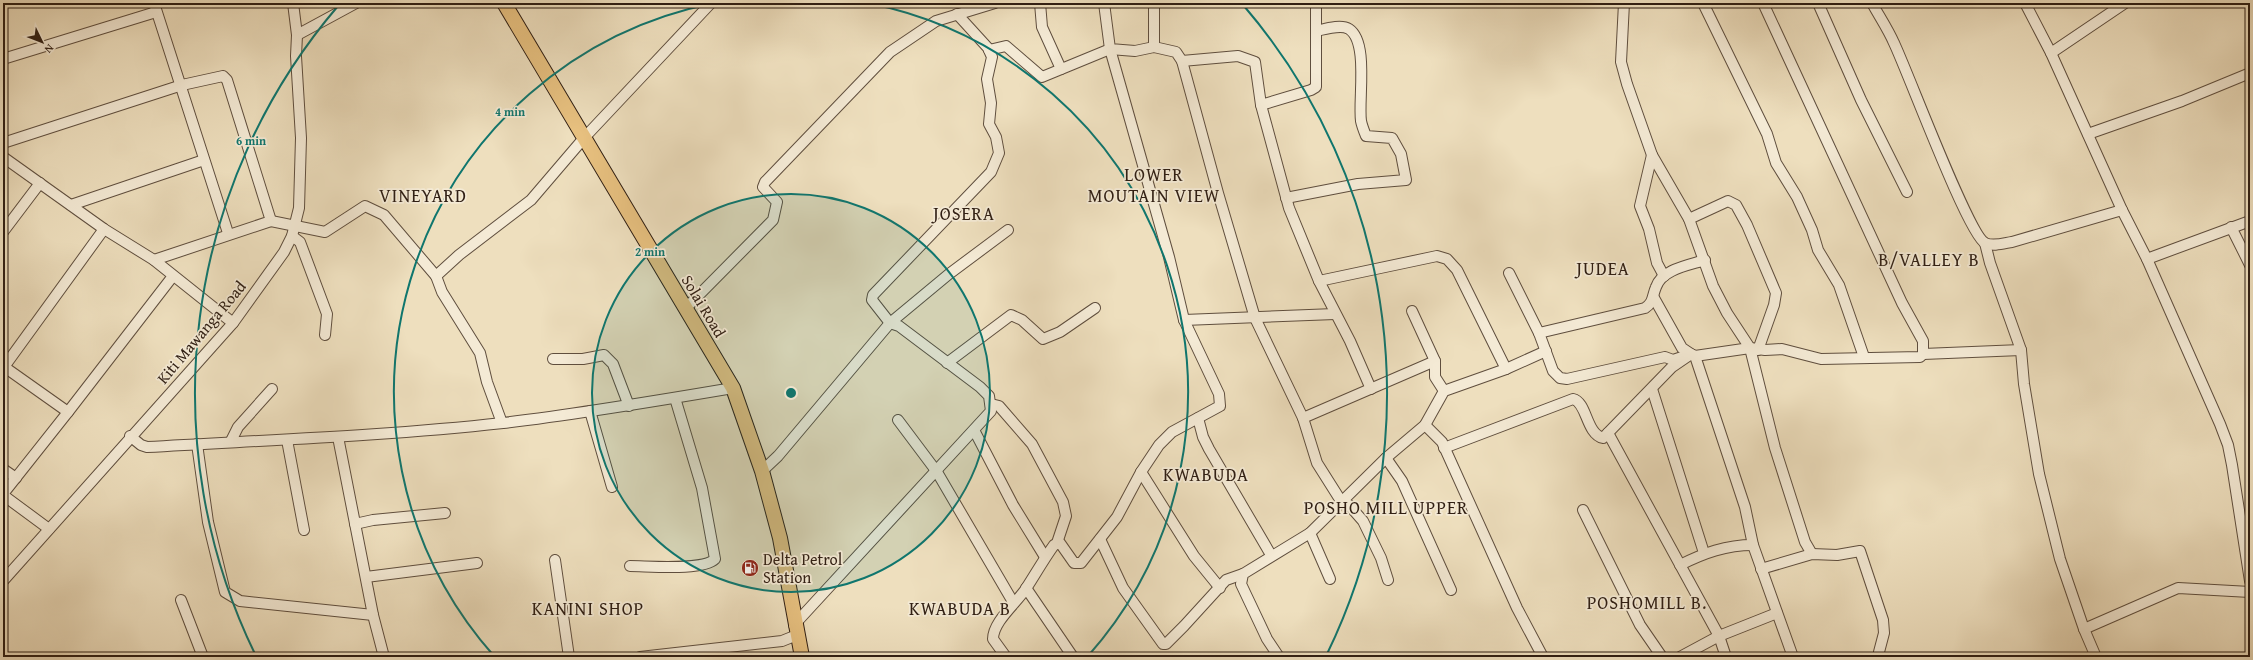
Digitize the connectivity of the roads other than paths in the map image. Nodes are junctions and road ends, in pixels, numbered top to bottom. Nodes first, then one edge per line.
1 (293, 3) edge
2 (356, 3) edge
3 (504, 3) edge
4 (710, 3) edge
5 (995, 3) edge
6 (1040, 3) edge
7 (1104, 3) edge
8 (1154, 3) edge
9 (1316, 3) edge
10 (1624, 3) edge
11 (1703, 3) edge
12 (1763, 3) edge
13 (1818, 3) edge
14 (1872, 3) edge
15 (2026, 3) edge
16 (2125, 3) edge
17 (155, 7) edge
18 (957, 14) junction
19 (1316, 31) junction
20 (297, 35) junction
21 (1154, 47) junction
22 (1110, 49) junction
23 (989, 50) junction
24 (2051, 53) junction
25 (3, 59) edge
26 (1182, 60) junction
27 (1061, 69) junction
28 (2250, 73) edge
29 (182, 85) junction
30 (1261, 105) junction
31 (2088, 134) junction
32 (584, 138) junction
33 (3, 143) edge
34 (1652, 155) junction
35 (3, 157) edge
36 (204, 160) junction
37 (40, 183) junction
38 (1907, 192) dead end
39 (1286, 198) junction
40 (71, 205) junction
41 (2122, 210) junction
42 (1689, 219) junction
43 (271, 221) junction
44 (2250, 221) edge
45 (2231, 227) junction
46 (104, 229) junction
47 (1008, 230) dead end
48 (3, 232) edge
49 (294, 232) junction
50 (228, 233) junction
51 (1985, 243) junction
52 (2147, 259) junction
53 (154, 260) junction
54 (1705, 260) junction
55 (2250, 265) edge
56 (1510, 273) dead end
57 (173, 276) junction
58 (436, 276) junction
59 (1664, 276) junction
60 (1319, 281) junction
61 (1654, 298) junction
62 (1095, 308) dead end
63 (685, 309) junction
64 (1412, 310) dead end
65 (1336, 314) junction
66 (1256, 318) junction
67 (1184, 320) junction
68 (233, 323) junction
69 (890, 323) junction
70 (1539, 334) junction
71 (325, 335) dead end
72 (1754, 349) junction
73 (2021, 350) junction
74 (1546, 351) junction
75 (1923, 354) junction
76 (1693, 355) junction
77 (1864, 356) junction
78 (553, 360) dead end
79 (1435, 361) junction
80 (947, 362) junction
81 (3, 366) edge
82 (1506, 369) junction
83 (733, 388) junction
84 (272, 389) dead end
85 (1371, 389) junction
86 (1652, 389) junction
87 (1444, 391) junction
88 (675, 398) junction
89 (991, 404) junction
90 (629, 406) junction
91 (590, 411) junction
92 (68, 412) junction
93 (1198, 418) junction
94 (1303, 418) junction
95 (898, 420) dead end
96 (502, 423) junction
97 (1425, 425) junction
98 (974, 430) junction
99 (1608, 433) junction
100 (130, 436) junction
101 (338, 437) junction
102 (287, 440) junction
103 (232, 441) junction
104 (197, 444) junction
105 (1444, 448) junction
106 (1386, 458) junction
107 (3, 469) edge
108 (762, 471) junction
109 (937, 472) junction
110 (1141, 472) junction
111 (16, 478) junction
112 (612, 487) dead end
113 (3, 494) edge
114 (1341, 501) junction
115 (1583, 510) dead end
116 (445, 512) dead end
117 (355, 524) junction
118 (49, 529) junction
119 (304, 530) dead end
120 (1310, 533) junction
121 (1100, 539) junction
122 (1057, 543) junction
123 (1753, 545) junction
124 (1704, 553) junction
125 (1812, 554) junction
126 (1271, 555) junction
127 (1045, 557) junction
128 (555, 560) dead end
129 (477, 563) dead end
130 (1680, 565) junction
131 (630, 566) dead end
132 (1761, 568) junction
133 (1243, 574) junction
134 (366, 577) junction
135 (1330, 579) dead end
136 (1388, 580) dead end
137 (3, 581) edge
138 (2250, 581) edge
139 (1026, 588) junction
140 (1220, 588) junction
141 (1451, 590) dead end
142 (2250, 592) edge
143 (181, 600) dead end
144 (1013, 602) junction
145 (1777, 613) junction
146 (373, 615) junction
147 (2084, 629) junction
148 (795, 630) junction
149 (1719, 636) junction
150 (1879, 652) dead end
151 (203, 657) edge
152 (384, 657) edge
153 (569, 657) edge
154 (640, 657) edge
155 (802, 657) edge
156 (1006, 657) edge
157 (1073, 657) edge
158 (1278, 657) edge
159 (1543, 657) edge
160 (1662, 657) edge
161 (1680, 657) edge
162 (1726, 657) edge
163 (1793, 657) edge
164 (2096, 657) edge

1 - 20 street, Kiti Mawanga Road
2 - 20 street
3 - 32 highway, Solai Road
4 - 32 street
5 - 18 street
6 - 27 street
7 - 22 street
8 - 21 street
9 - 19 street
10 - 34 street
11 - 77 street
12 - 75 street
13 - 38 street
14 - 51 street
15 - 24 street
16 - 24 street
17 - 25 street
17 - 29 street
18 - 23 street
18 - 63 street
19 - 30 street
19 - 39 street
20 - 49 street, Kiti Mawanga Road
21 - 22 street
21 - 26 street
22 - 27 street
22 - 67 street
23 - 27 street
23 - 69 street
24 - 31 street
26 - 30 street
26 - 66 street
28 - 31 street
29 - 33 street
29 - 36 street
29 - 43 street
30 - 39 street
31 - 41 street
32 - 58 street
32 - 63 highway, Solai Road
34 - 42 street
34 - 59 street
35 - 37 street
36 - 40 street
36 - 50 street
37 - 40 street
37 - 48 street
39 - 60 street
40 - 46 street
41 - 51 street
41 - 52 street
42 - 54 street
42 - 72 street
43 - 49 street
43 - 50 street
44 - 45 street
45 - 52 street
45 - 55 street
46 - 53 street
46 - 81 street
47 - 69 street
49 - 58 street
49 - 68 street, Kiti Mawanga Road
49 - 71 street
50 - 53 street
51 - 73 street
52 - 138 street
53 - 57 street
54 - 59 street
54 - 72 street
56 - 70 street
57 - 68 street
57 - 92 street
58 - 96 street
59 - 61 street
60 - 65 street
60 - 82 street
61 - 70 street
61 - 76 street
62 - 80 street
63 - 83 highway, Solai Road
64 - 79 street
65 - 66 street
65 - 85 street
66 - 67 street
66 - 94 street
67 - 93 street
68 - 100 street, Kiti Mawanga Road
69 - 80 street
69 - 108 street
70 - 74 street
72 - 76 street
72 - 77 street
72 - 125 street
73 - 75 street
73 - 147 street
74 - 76 street
74 - 82 street
75 - 77 street
76 - 86 street
76 - 123 street
78 - 90 street
79 - 85 street
79 - 87 street
80 - 89 street
81 - 92 street
82 - 87 street
83 - 88 street
83 - 108 highway, Solai Road
84 - 103 street
85 - 94 street
86 - 99 street
86 - 124 street
87 - 97 street
88 - 90 street
88 - 131 street
89 - 98 street
89 - 122 street
90 - 91 street
91 - 96 street
91 - 112 street
92 - 111 street
93 - 110 street
93 - 126 street
94 - 114 street
95 - 109 street
96 - 101 street
97 - 105 street
97 - 106 street
98 - 109 street
98 - 127 street
99 - 105 street
99 - 130 street
100 - 104 street
100 - 118 street, Kiti Mawanga Road
101 - 102 street
101 - 117 street
102 - 103 street
102 - 119 street
103 - 104 street
104 - 146 street
105 - 159 street
106 - 114 street
106 - 141 street
107 - 111 street
108 - 148 highway, Solai Road
109 - 144 street
109 - 148 street
110 - 121 street
110 - 140 street
111 - 113 street
113 - 118 street
114 - 120 street
114 - 136 street
115 - 160 street
116 - 117 street
117 - 134 street
118 - 137 street, Kiti Mawanga Road
120 - 126 street
120 - 135 street
121 - 122 street
121 - 140 street
122 - 127 street
123 - 124 street
123 - 132 street
124 - 130 street
125 - 132 street
125 - 150 street
126 - 133 street
127 - 139 street
128 - 153 street
129 - 134 street
130 - 149 street
132 - 145 street
133 - 140 street
133 - 158 street
134 - 146 street
139 - 144 street
139 - 157 street
142 - 147 street
143 - 151 street
144 - 156 street
145 - 149 street
145 - 163 street
146 - 152 street
147 - 164 street
148 - 154 street
148 - 155 highway, Solai Road
149 - 161 street
149 - 162 street

